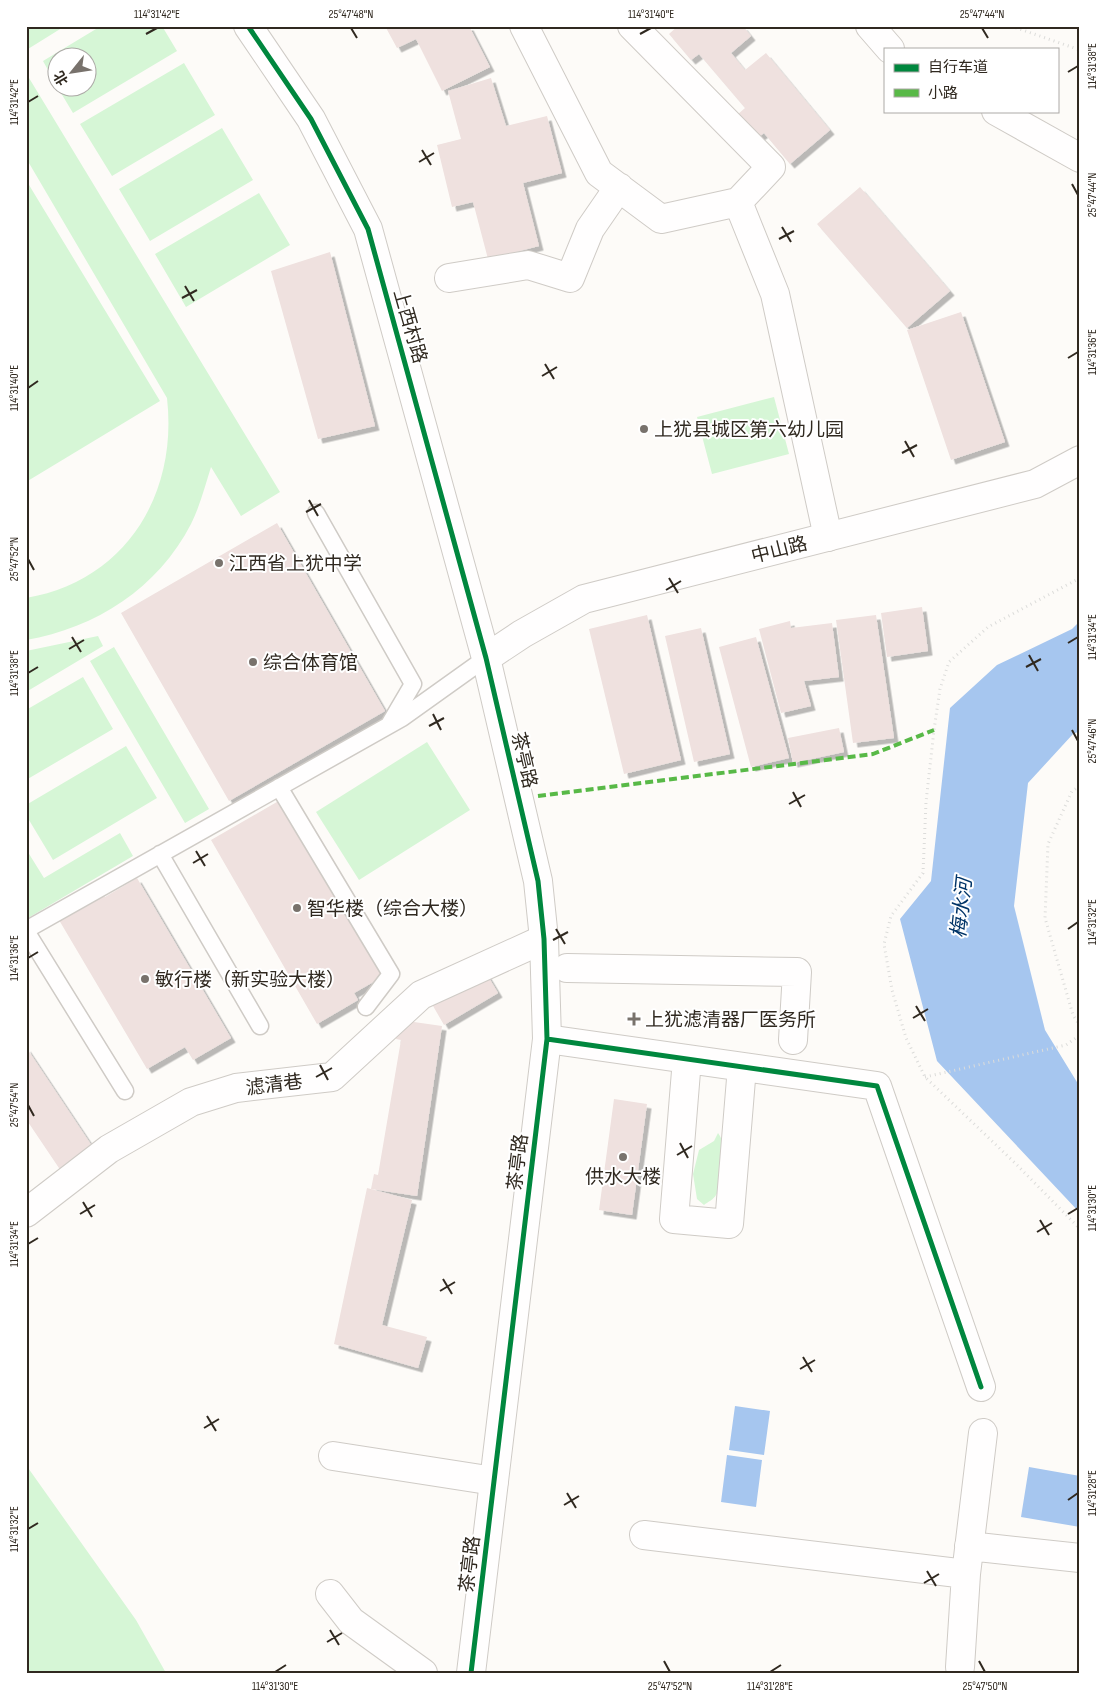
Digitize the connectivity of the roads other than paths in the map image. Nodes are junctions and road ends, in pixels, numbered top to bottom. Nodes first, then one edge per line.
1 (248, 26) edge
2 (524, 26) edge
3 (632, 26) edge
4 (870, 26) edge
5 (889, 48) edge
6 (998, 112) edge
7 (1080, 158) edge
8 (619, 187) junction
9 (738, 202) junction
10 (449, 278) dead end
11 (1080, 460) edge
12 (316, 513) dead end
13 (828, 537) junction
14 (486, 658) junction
15 (389, 725) junction
16 (279, 787) junction
17 (160, 854) junction
18 (26, 930) edge
19 (544, 939) junction
20 (568, 968) dead end
21 (366, 1007) dead end
22 (260, 1026) dead end
23 (547, 1039) junction
24 (793, 1040) dead end
25 (687, 1059) junction
26 (742, 1067) junction
27 (125, 1091) dead end
28 (26, 1213) edge
29 (980, 1387) dead end
30 (983, 1433) dead end
31 (333, 1456) dead end
32 (494, 1481) junction
33 (644, 1534) dead end
34 (969, 1546) junction
35 (1080, 1558) edge
36 (966, 1574) junction
37 (330, 1594) dead end
38 (960, 1667) dead end
39 (423, 1673) edge
40 (471, 1673) edge

1 - 14 street, 上西村路
2 - 8 street
3 - 9 street
4 - 5 street
6 - 7 street
8 - 9 street
8 - 10 street
9 - 13 street
11 - 13 street, 中山路
12 - 15 lane
13 - 14 street, 中山路
14 - 15 lane
14 - 19 street, 茶亭路
15 - 16 lane
16 - 17 lane
16 - 21 lane
17 - 18 lane
17 - 22 lane
18 - 27 lane
19 - 23 street, 茶亭路
19 - 28 street, 滤清巷
20 - 24 street
23 - 25 street
23 - 32 street, 茶亭路
25 - 26 street
25 - 26 street
26 - 29 street
30 - 34 street
31 - 32 street
32 - 40 street, 茶亭路
33 - 36 street
34 - 35 street
34 - 36 street
36 - 38 street
37 - 39 street

